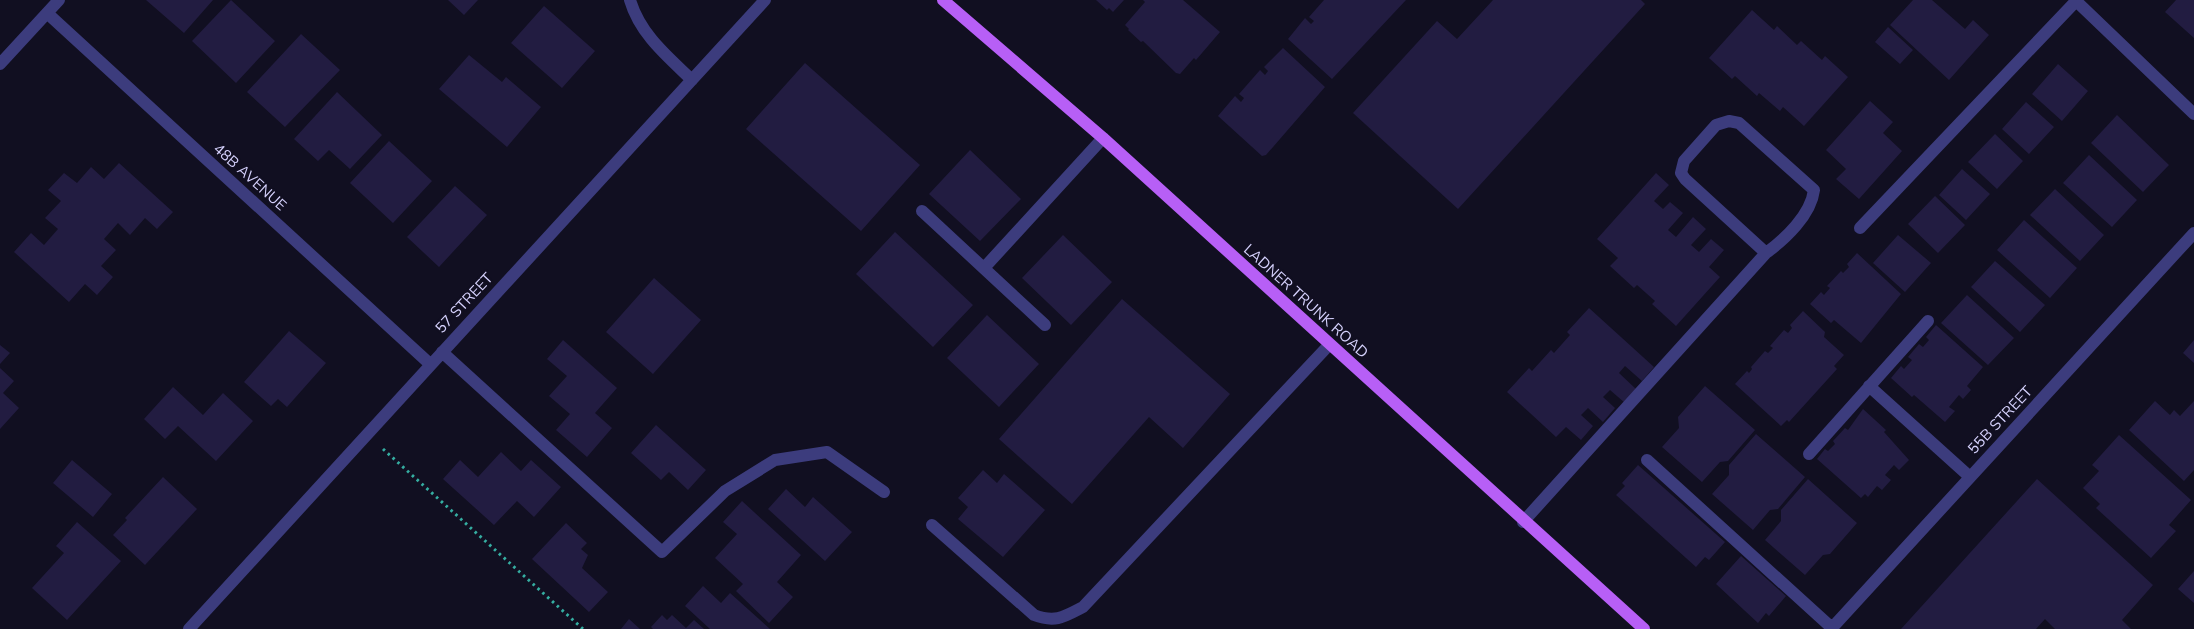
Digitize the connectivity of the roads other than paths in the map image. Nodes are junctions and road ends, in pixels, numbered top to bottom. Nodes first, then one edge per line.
1 (59, 0) edge
2 (630, 0) edge
3 (765, 0) edge
4 (943, 0) edge
5 (2075, 0) edge
6 (46, 14) junction
7 (0, 64) edge
8 (692, 80) junction
9 (2194, 114) edge
10 (1103, 138) junction
11 (922, 212) dead end
12 (1860, 228) dead end
13 (2194, 233) edge
14 (1766, 253) junction
15 (984, 268) junction
16 (1928, 321) dead end
17 (1045, 324) dead end
18 (1329, 345) junction
19 (442, 352) junction
20 (430, 364) junction
21 (1869, 386) junction
22 (1809, 454) dead end
23 (1647, 460) dead end
24 (1970, 477) junction
25 (884, 492) dead end
26 (1523, 522) junction
27 (932, 525) dead end
28 (189, 629) edge
29 (1644, 629) edge
30 (1832, 629) edge

1 - 6 street
2 - 8 street
3 - 8 street, 57 STREET
4 - 10 main road, LADNER TRUNK ROAD
5 - 9 street
5 - 12 street
6 - 7 street
6 - 20 street, 48B AVENUE
8 - 19 street, 57 STREET
10 - 15 street
10 - 18 main road, LADNER TRUNK ROAD
11 - 15 street
13 - 24 street, 55B STREET
14 - 14 street
14 - 26 street
15 - 17 street
16 - 21 street
18 - 26 main road, LADNER TRUNK ROAD
18 - 27 street
19 - 20 street, 57 STREET
19 - 25 street
20 - 28 street, 57 STREET
21 - 22 street
21 - 24 street
23 - 30 street
24 - 30 street, 55B STREET
26 - 29 main road, LADNER TRUNK ROAD

